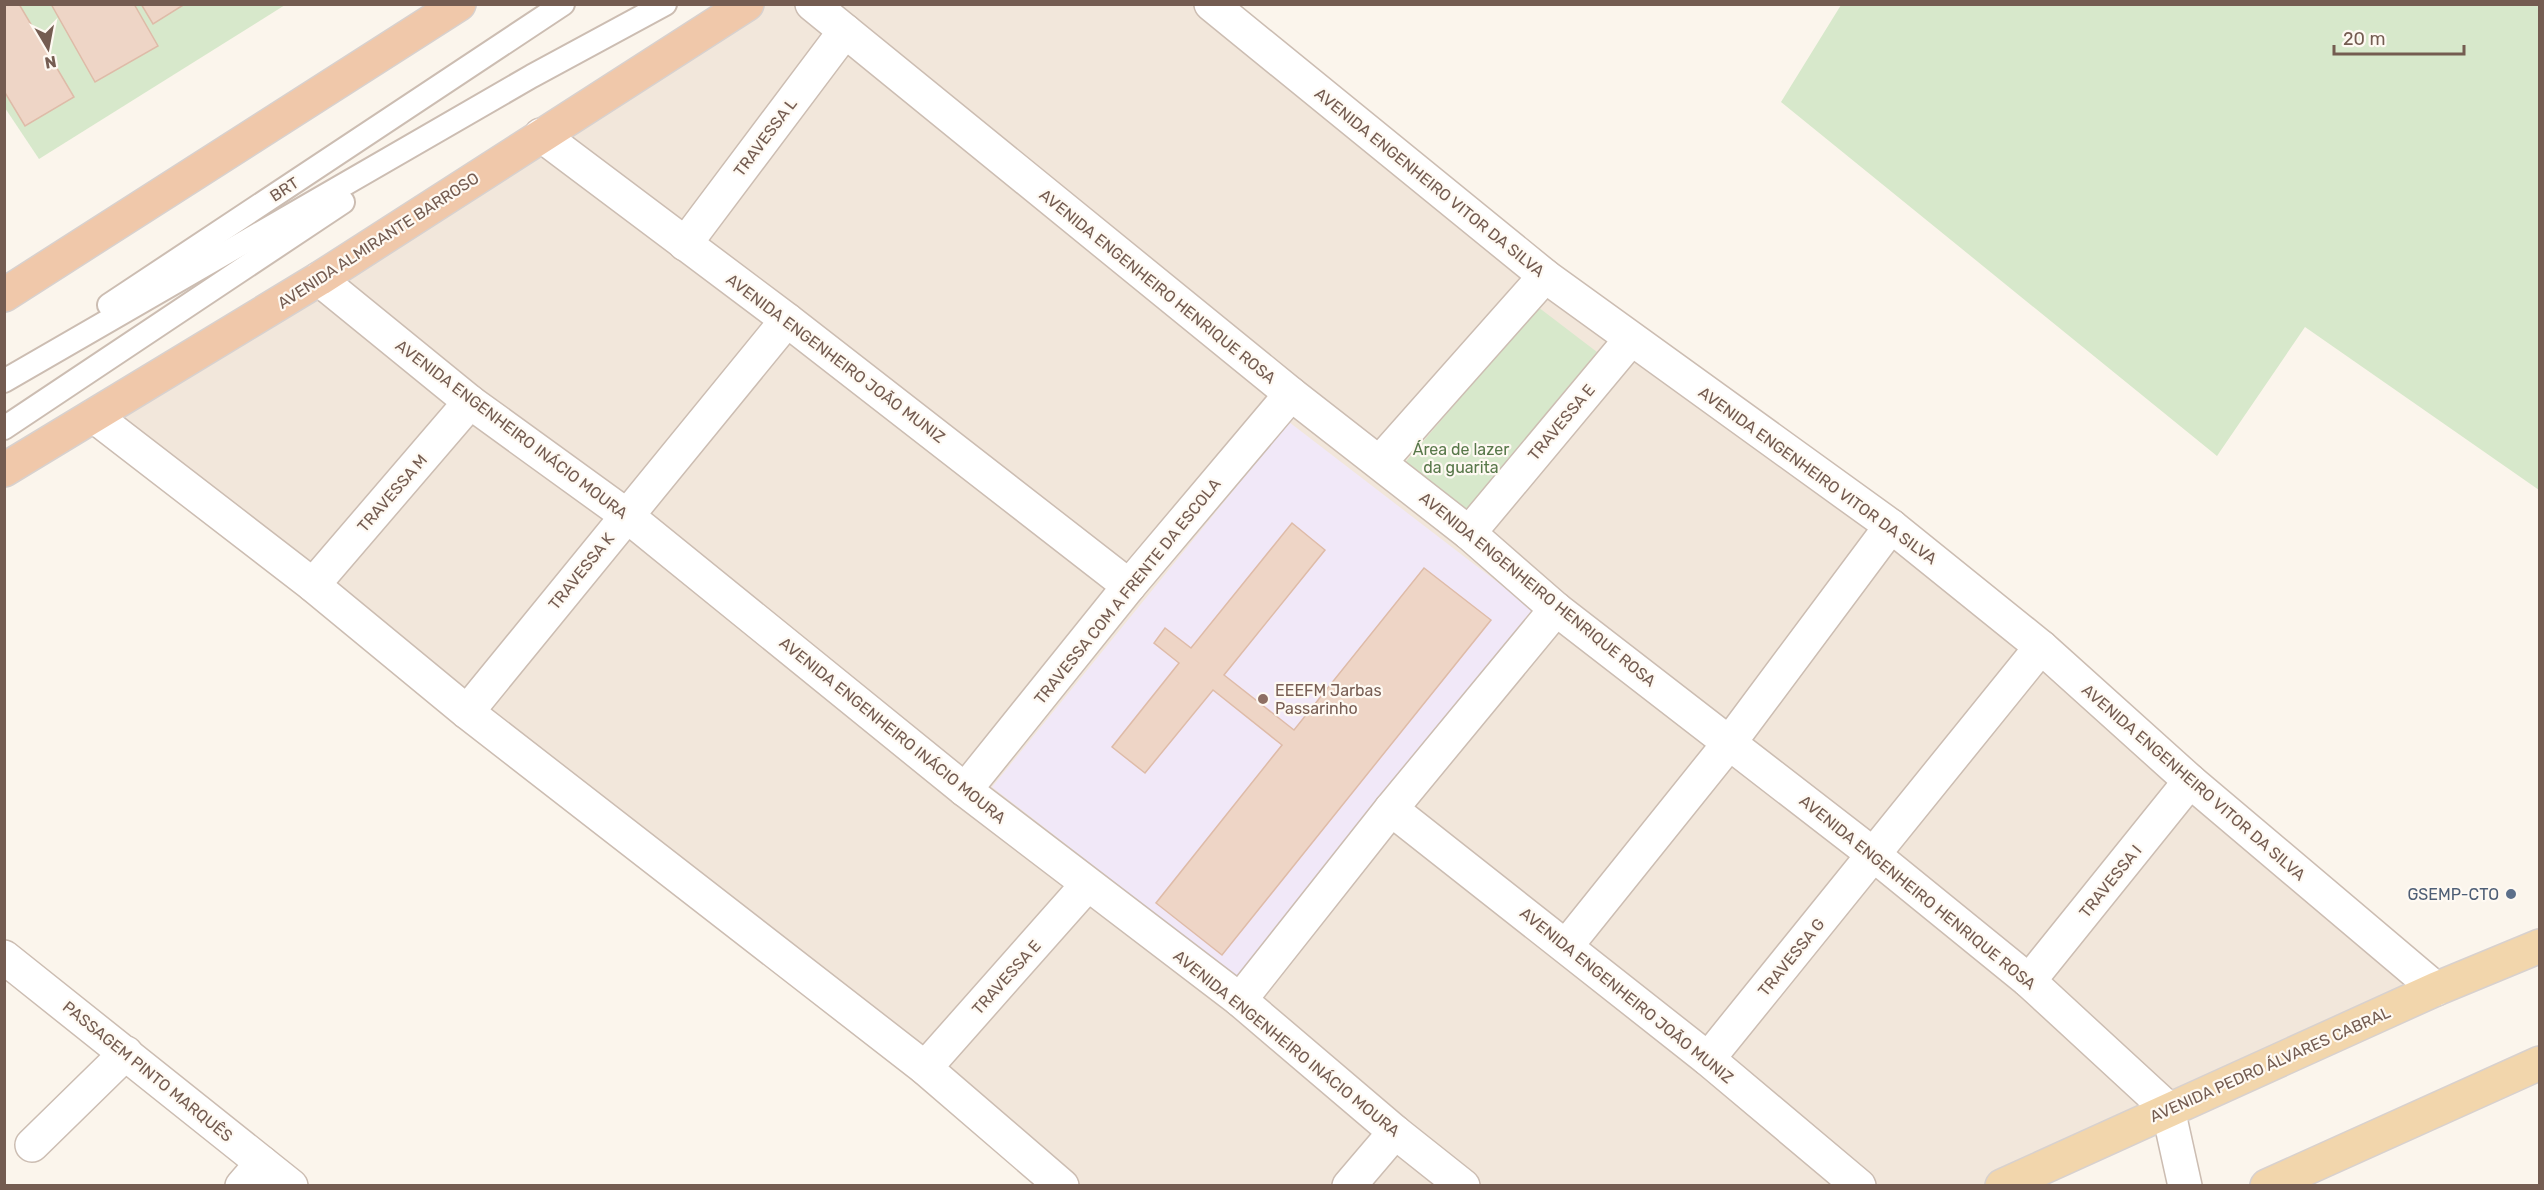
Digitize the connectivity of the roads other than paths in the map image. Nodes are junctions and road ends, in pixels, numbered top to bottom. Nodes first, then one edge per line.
1 (459, 4) edge
2 (563, 4) edge
3 (665, 4) edge
4 (747, 4) edge
5 (812, 4) edge
6 (1211, 4) edge
7 (845, 31) junction
8 (532, 76) junction
9 (541, 135) junction
10 (685, 244) junction
11 (1545, 276) junction
12 (319, 279) junction
13 (4, 295) edge
14 (787, 320) junction
15 (1631, 339) junction
16 (4, 374) edge
17 (4, 381) edge
18 (1291, 394) junction
19 (470, 402) junction
20 (94, 416) junction
21 (4, 428) edge
22 (1380, 462) junction
23 (4, 470) edge
24 (626, 515) junction
25 (1891, 526) junction
26 (1469, 533) junction
27 (313, 585) junction
28 (1129, 586) junction
29 (1556, 609) junction
30 (2041, 647) junction
31 (467, 712) junction
32 (1730, 742) junction
33 (2190, 782) junction
34 (965, 790) junction
35 (1390, 809) junction
36 (1874, 855) junction
37 (1088, 885) junction
38 (1567, 945) junction
39 (2540, 946) edge
40 (4, 957) edge
41 (2030, 981) junction
42 (2436, 989) junction
43 (1240, 1000) junction
44 (126, 1053) junction
45 (1708, 1059) junction
46 (2540, 1063) edge
47 (925, 1068) junction
48 (2168, 1109) junction
49 (1395, 1132) junction
50 (32, 1145) dead end
51 (252, 1174) edge
52 (291, 1185) edge
53 (1062, 1185) edge
54 (1349, 1185) edge
55 (1463, 1185) edge
56 (1859, 1185) edge
57 (2002, 1185) edge
58 (2185, 1185) edge
59 (2267, 1185) edge

1 - 13 highway
2 - 16 lane, BRT
3 - 8 lane, BRT
4 - 9 highway, AVENIDA ALMIRANTE BARROSO
5 - 7 street, AVENIDA ENGENHEIRO HENRIQUE ROSA
6 - 11 street, AVENIDA ENGENHEIRO VITOR DA SILVA
7 - 10 street, TRAVESSA L
7 - 18 street, AVENIDA ENGENHEIRO HENRIQUE ROSA
8 - 17 lane, BRT
8 - 21 lane, BRT
9 - 10 street, AVENIDA ENGENHEIRO JOÃO MUNIZ
9 - 12 highway, AVENIDA ALMIRANTE BARROSO
10 - 14 street, AVENIDA ENGENHEIRO JOÃO MUNIZ
11 - 15 street, AVENIDA ENGENHEIRO VITOR DA SILVA
11 - 22 street
12 - 19 street, AVENIDA ENGENHEIRO INÁCIO MOURA
12 - 20 highway, AVENIDA ALMIRANTE BARROSO
14 - 24 street, TRAVESSA K
14 - 28 street, AVENIDA ENGENHEIRO JOÃO MUNIZ
15 - 25 street, AVENIDA ENGENHEIRO VITOR DA SILVA
15 - 26 street, TRAVESSA E
18 - 22 street, AVENIDA ENGENHEIRO HENRIQUE ROSA
18 - 28 street, TRAVESSA COM A FRENTE DA ESCOLA
19 - 24 street, AVENIDA ENGENHEIRO INÁCIO MOURA
19 - 27 street, TRAVESSA M
20 - 23 highway, AVENIDA ALMIRANTE BARROSO
20 - 27 street
22 - 26 street, AVENIDA ENGENHEIRO HENRIQUE ROSA
24 - 31 street, TRAVESSA K
24 - 34 street, AVENIDA ENGENHEIRO INÁCIO MOURA
25 - 30 street, AVENIDA ENGENHEIRO VITOR DA SILVA
25 - 32 street
26 - 29 street, AVENIDA ENGENHEIRO HENRIQUE ROSA
27 - 31 street
28 - 34 street, TRAVESSA COM A FRENTE DA ESCOLA
29 - 32 street, AVENIDA ENGENHEIRO HENRIQUE ROSA
29 - 35 street
30 - 33 street, AVENIDA ENGENHEIRO VITOR DA SILVA
30 - 36 street, TRAVESSA G
31 - 47 street
32 - 36 street, AVENIDA ENGENHEIRO HENRIQUE ROSA
32 - 38 street
33 - 41 street, TRAVESSA I
33 - 42 street, AVENIDA ENGENHEIRO VITOR DA SILVA
34 - 37 street, AVENIDA ENGENHEIRO INÁCIO MOURA
35 - 38 street, AVENIDA ENGENHEIRO JOÃO MUNIZ
35 - 43 street
36 - 41 street, AVENIDA ENGENHEIRO HENRIQUE ROSA
36 - 45 street, TRAVESSA G
37 - 43 street, AVENIDA ENGENHEIRO INÁCIO MOURA
37 - 47 street, TRAVESSA E
38 - 45 street, AVENIDA ENGENHEIRO JOÃO MUNIZ
39 - 42 main road, AVENIDA PEDRO ÁLVARES CABRAL
40 - 44 street, PASSAGEM PINTO MARQUÊS
41 - 48 street, AVENIDA ENGENHEIRO HENRIQUE ROSA
42 - 48 main road, AVENIDA PEDRO ÁLVARES CABRAL
43 - 49 street, AVENIDA ENGENHEIRO INÁCIO MOURA
44 - 50 street
44 - 51 street, PASSAGEM PINTO MARQUÊS
45 - 56 street, AVENIDA ENGENHEIRO JOÃO MUNIZ
46 - 59 main road
47 - 53 street
48 - 57 main road, AVENIDA PEDRO ÁLVARES CABRAL
48 - 58 street
49 - 54 street
49 - 55 street, AVENIDA ENGENHEIRO INÁCIO MOURA
51 - 52 street, PASSAGEM PINTO MARQUÊS

